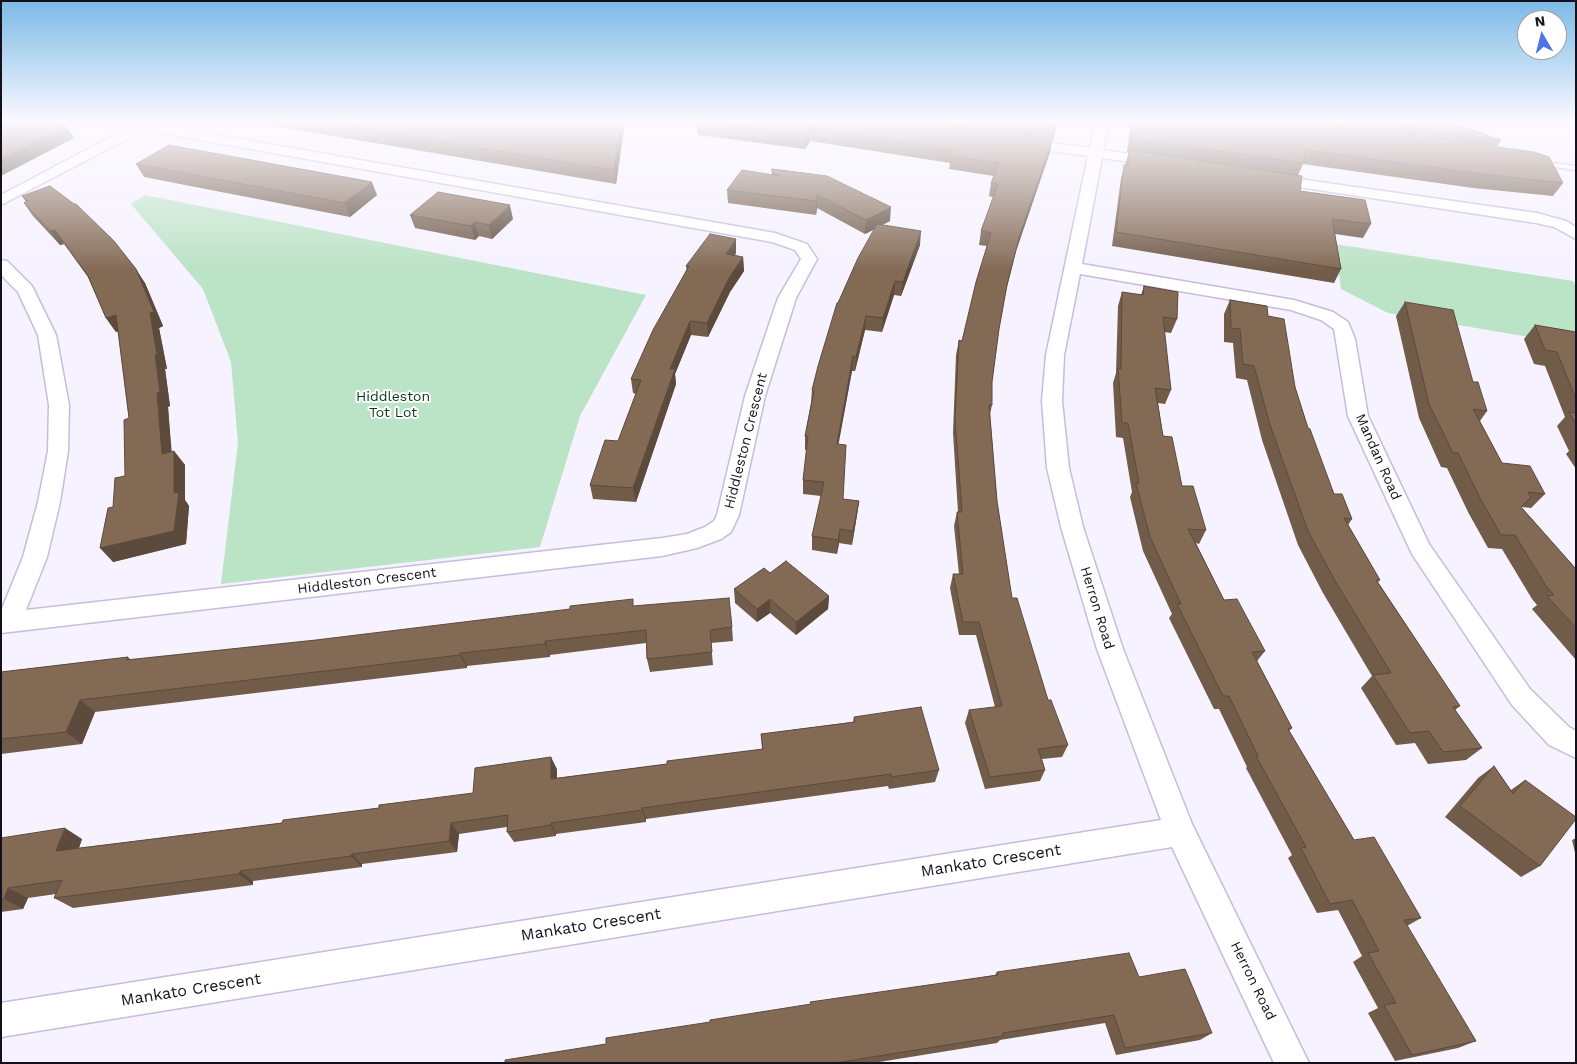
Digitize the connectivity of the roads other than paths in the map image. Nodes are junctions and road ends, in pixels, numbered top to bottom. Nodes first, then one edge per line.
1 (56, 172) edge
2 (409, 172) edge
3 (1091, 172) edge
4 (1256, 177) edge
5 (1, 201) edge
6 (1576, 234) edge
7 (1, 265) edge
8 (1073, 268) junction
9 (5, 622) edge
10 (1576, 746) edge
11 (1180, 832) junction
12 (1, 1020) edge
13 (1292, 1063) edge

1 - 5 street
2 - 9 street, Hiddleston Crescent
3 - 8 street, Herron Road
4 - 6 street
7 - 9 street
8 - 10 street, Mandan Road
8 - 11 street, Herron Road
11 - 12 street, Mankato Crescent
11 - 13 street, Herron Road

